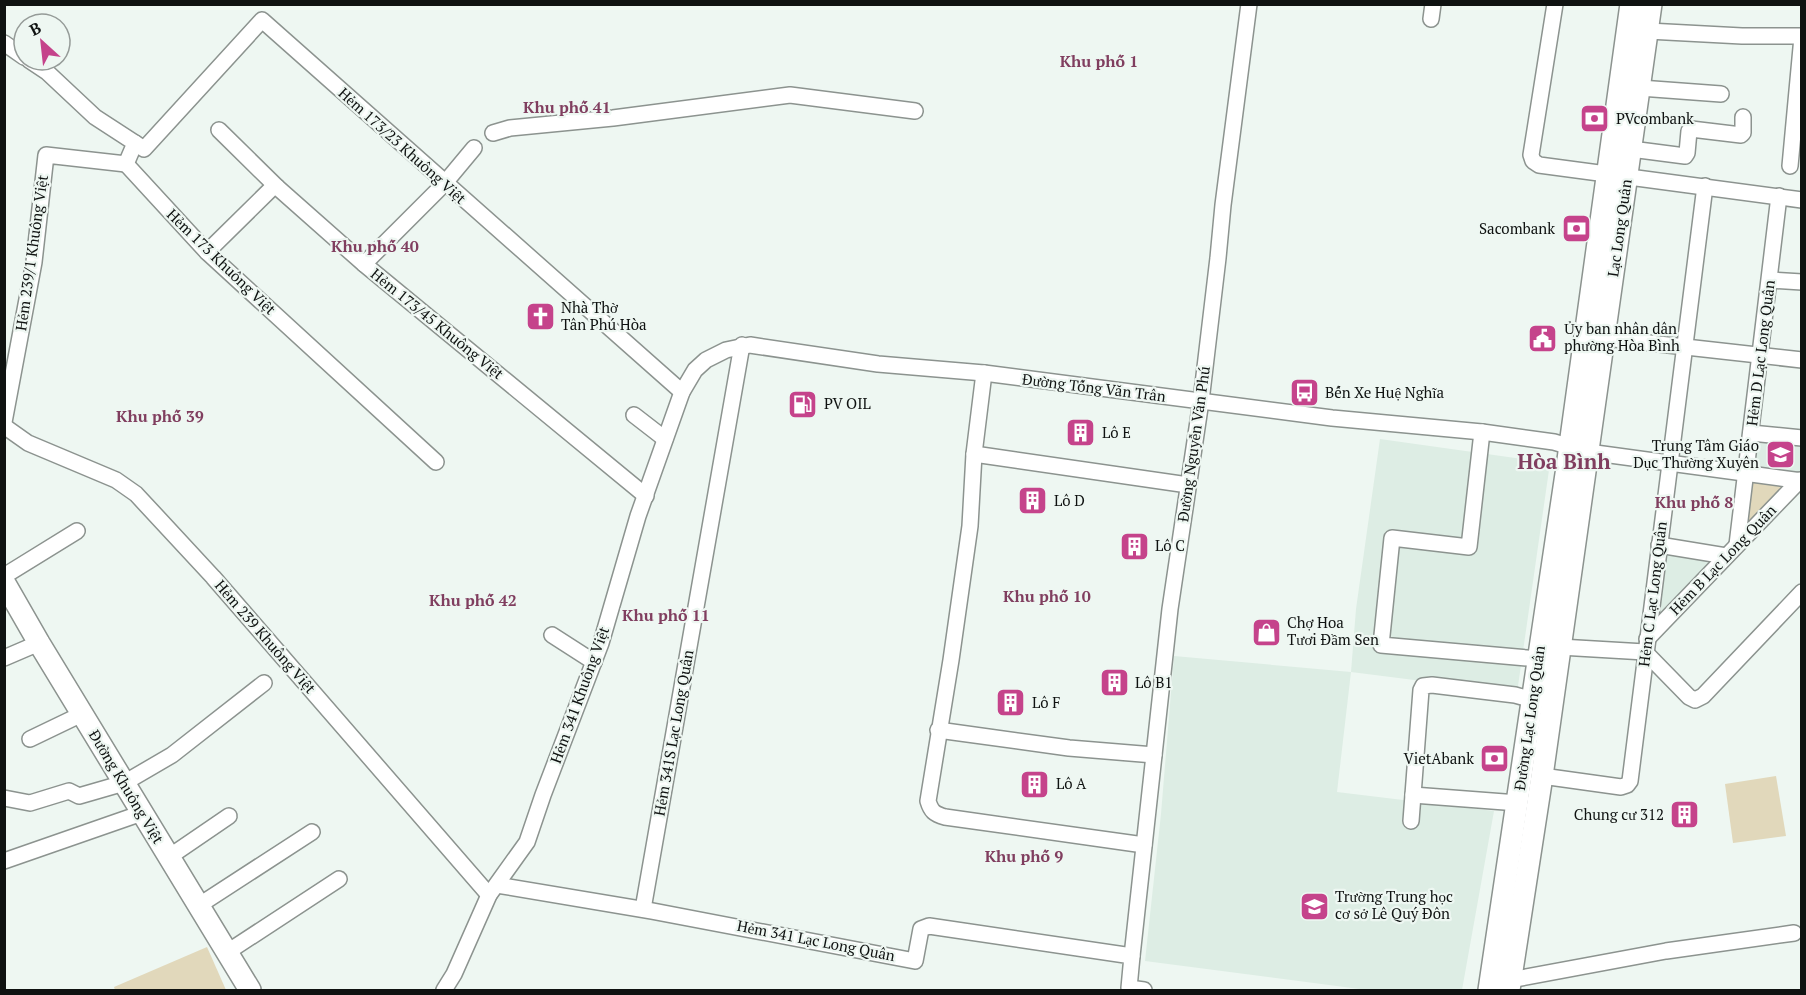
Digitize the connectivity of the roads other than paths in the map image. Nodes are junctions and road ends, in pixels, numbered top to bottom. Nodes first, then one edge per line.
1 (1249, 4) edge
2 (1555, 4) edge
3 (1631, 4) edge
4 (1651, 4) edge
5 (1648, 31) junction
6 (1802, 36) edge
7 (47, 72) edge
8 (1640, 88) junction
9 (1721, 94) dead end
10 (915, 111) dead end
11 (1743, 117) dead end
12 (219, 130) dead end
13 (494, 134) dead end
14 (135, 143) junction
15 (474, 148) dead end
16 (1631, 149) junction
17 (126, 164) junction
18 (1790, 166) dead end
19 (1618, 174) junction
20 (444, 184) junction
21 (1705, 186) junction
22 (277, 187) junction
23 (1779, 196) junction
24 (1802, 200) edge
25 (207, 252) junction
26 (364, 264) junction
27 (1770, 280) junction
28 (1802, 282) edge
29 (1605, 338) junction
30 (742, 345) junction
31 (1686, 348) junction
32 (1761, 356) junction
33 (1802, 360) edge
34 (984, 373) junction
35 (682, 392) junction
36 (1201, 401) junction
37 (634, 415) dead end
38 (4, 424) edge
39 (1482, 432) junction
40 (1751, 433) junction
41 (1802, 438) edge
42 (665, 439) junction
43 (1579, 449) junction
44 (974, 454) junction
45 (436, 462) dead end
46 (1669, 464) junction
47 (1746, 473) junction
48 (1801, 481) edge
49 (1188, 485) junction
50 (646, 496) junction
51 (76, 531) dead end
52 (1659, 545) junction
53 (1737, 545) junction
54 (1726, 556) junction
55 (4, 576) edge
56 (4, 582) edge
57 (1802, 592) edge
58 (552, 635) dead end
59 (39, 643) junction
60 (1646, 645) junction
61 (1560, 647) junction
62 (4, 658) edge
63 (1539, 658) junction
64 (594, 663) junction
65 (264, 683) dead end
66 (1533, 700) junction
67 (82, 714) junction
68 (938, 730) junction
69 (30, 740) dead end
70 (1154, 755) junction
71 (1542, 776) junction
72 (124, 783) junction
73 (1413, 795) junction
74 (4, 798) edge
75 (1518, 803) junction
76 (142, 813) junction
77 (229, 816) dead end
78 (1411, 821) dead end
79 (312, 832) dead end
80 (1144, 845) junction
81 (169, 857) junction
82 (4, 861) edge
83 (339, 879) dead end
84 (493, 890) junction
85 (198, 906) junction
86 (643, 909) junction
87 (1794, 933) dead end
88 (226, 953) junction
89 (1132, 956) junction
90 (1510, 985) edge
91 (250, 990) edge
92 (444, 990) edge
93 (1144, 990) edge
94 (1489, 990) edge

1 - 36 street, Đường Nguyễn Văn Phú
2 - 19 street
3 - 19 main road, Lạc Long Quân
4 - 5 main road, Lạc Long Quân
5 - 6 street
5 - 8 main road, Lạc Long Quân
6 - 18 street
7 - 14 street
8 - 9 street
8 - 16 main road, Lạc Long Quân
10 - 13 street
11 - 16 street
12 - 22 street, Hẻm 173/45 Khuông Việt
14 - 17 street
14 - 20 street, Hẻm 173/23 Khuông Việt
15 - 20 street
16 - 19 main road, Lạc Long Quân
17 - 25 street, Hẻm 173 Khuông Việt
17 - 38 street, Hẻm 239/1 Khuông Việt
19 - 21 street
19 - 29 main road, Lạc Long Quân
19 - 43 main road, Lạc Long Quân
20 - 26 street
20 - 35 street, Hẻm 173/23 Khuông Việt
21 - 23 street
21 - 31 street, Hẻm C Lạc Long Quân
22 - 25 street
22 - 26 street, Hẻm 173/45 Khuông Việt
23 - 24 street
23 - 27 street, Hẻm D Lạc Long Quân
25 - 45 street, Hẻm 173 Khuông Việt
26 - 50 street, Hẻm 173/45 Khuông Việt
27 - 28 street
27 - 32 street, Hẻm D Lạc Long Quân
29 - 31 street
29 - 43 main road, Lạc Long Quân
30 - 34 street, Đường Tống Văn Trân
30 - 35 street, Hẻm 341 Khuông Việt
30 - 86 street, Hẻm 341S Lạc Long Quân
31 - 32 street
31 - 46 street, Hẻm C Lạc Long Quân
32 - 33 street
32 - 40 street, Hẻm D Lạc Long Quân
34 - 36 street, Đường Tống Văn Trân
34 - 44 street
35 - 42 street, Hẻm 341 Khuông Việt
36 - 39 street, Đường Tống Văn Trân
36 - 49 street, Đường Nguyễn Văn Phú
37 - 42 street
38 - 84 street, Hẻm 239 Khuông Việt
39 - 43 street, Đường Tống Văn Trân
39 - 63 street
40 - 41 street
40 - 47 street, Hẻm D Lạc Long Quân
42 - 50 street, Hẻm 341 Khuông Việt
43 - 46 street, Đường Tống Văn Trân
43 - 61 main road, Đường Lạc Long Quân
43 - 63 main road, Đường Lạc Long Quân
44 - 49 street
44 - 68 street
46 - 47 street, Đường Tống Văn Trân
46 - 52 street, Hẻm C Lạc Long Quân
47 - 48 street, Đường Tống Văn Trân
47 - 53 street, Hẻm D Lạc Long Quân
48 - 53 street, Hẻm B Lạc Long Quân
49 - 70 street, Đường Nguyễn Văn Phú
50 - 64 street, Hẻm 341 Khuông Việt
51 - 55 street
52 - 54 street
52 - 60 street, Hẻm C Lạc Long Quân
53 - 54 street, Hẻm B Lạc Long Quân
54 - 60 street, Hẻm B Lạc Long Quân
56 - 59 main road, Đường Khuông Việt
57 - 60 street
58 - 64 street
59 - 62 street
59 - 67 main road, Đường Khuông Việt
60 - 61 street
60 - 71 street, Hẻm C Lạc Long Quân
61 - 71 main road, Đường Lạc Long Quân
63 - 66 main road, Đường Lạc Long Quân
64 - 84 street, Hẻm 341 Khuông Việt
65 - 72 street
66 - 73 street
66 - 75 main road, Đường Lạc Long Quân
67 - 69 street
67 - 72 main road, Đường Khuông Việt
68 - 70 street
68 - 80 street
70 - 80 street, Đường Nguyễn Văn Phú
71 - 90 main road, Đường Lạc Long Quân
72 - 74 street
72 - 76 main road, Đường Khuông Việt
73 - 75 street
73 - 78 street
75 - 94 main road, Đường Lạc Long Quân
76 - 81 main road, Đường Khuông Việt
76 - 82 street
77 - 81 street
79 - 85 street
80 - 89 street, Đường Nguyễn Văn Phú
81 - 85 main road, Đường Khuông Việt
83 - 88 street
84 - 86 street, Hẻm 341 Lạc Long Quân
84 - 92 street, Hẻm 341 Khuông Việt
85 - 88 main road, Đường Khuông Việt
86 - 89 street, Hẻm 341 Lạc Long Quân
87 - 90 street
88 - 91 main road, Đường Khuông Việt
89 - 93 street

